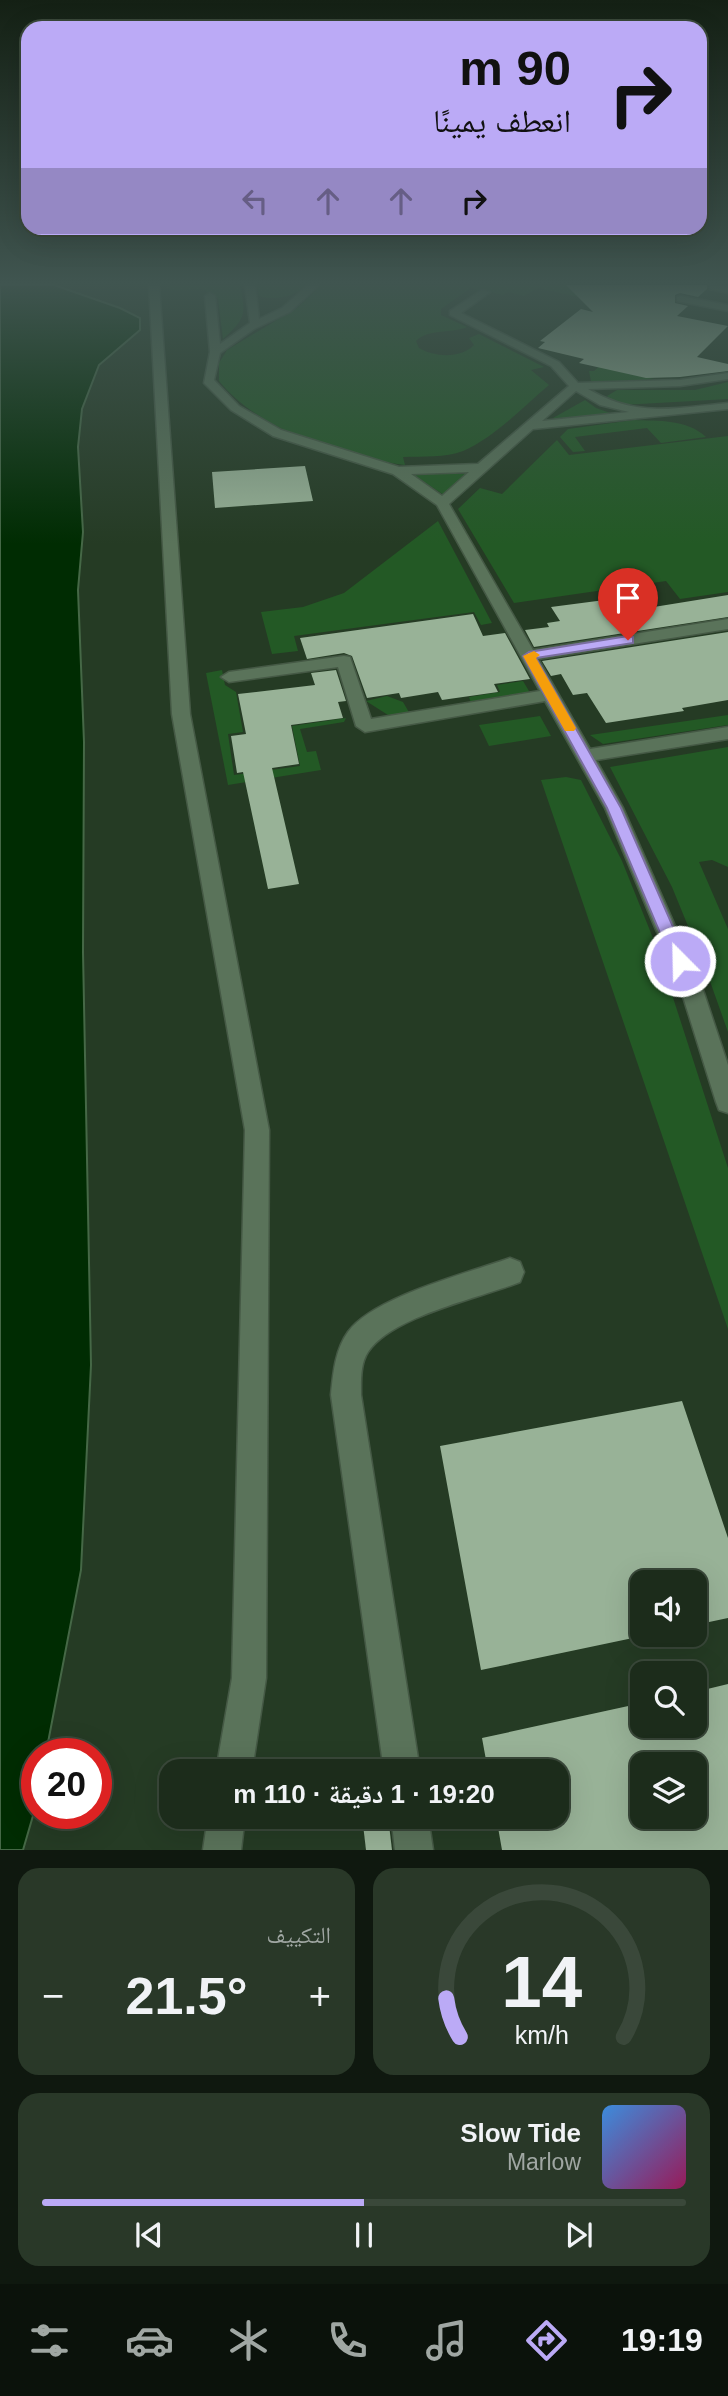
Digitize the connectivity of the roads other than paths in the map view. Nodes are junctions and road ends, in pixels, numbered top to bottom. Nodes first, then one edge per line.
1 (160, 371) edge
2 (210, 371) edge
3 (562, 371) edge
4 (728, 376) edge
5 (575, 386) junction
6 (728, 406) edge
7 (713, 408) junction
8 (654, 415) junction
9 (728, 422) edge
10 (530, 426) junction
11 (482, 468) junction
12 (398, 471) junction
13 (442, 503) junction
14 (728, 624) edge
15 (529, 656) junction
16 (229, 677) dead end
17 (551, 695) junction
18 (728, 733) edge
19 (586, 756) junction
20 (728, 1102) edge
21 (510, 1272) dead end
22 (236, 1759) edge
23 (400, 1759) edge
24 (225, 1829) edge
25 (411, 1829) edge
26 (222, 1850) edge
27 (414, 1850) edge

1 - 22 lane
2 - 12 lane
3 - 5 lane
4 - 5 lane
5 - 8 lane
5 - 10 lane
6 - 7 lane
7 - 8 lane
7 - 9 lane
8 - 10 lane
10 - 11 lane
11 - 12 lane
11 - 13 lane
12 - 13 lane
13 - 15 lane
14 - 15 lane
15 - 17 lane
16 - 17 lane
17 - 19 lane
18 - 19 lane
19 - 20 lane
21 - 23 lane
24 - 26 lane
25 - 27 lane

